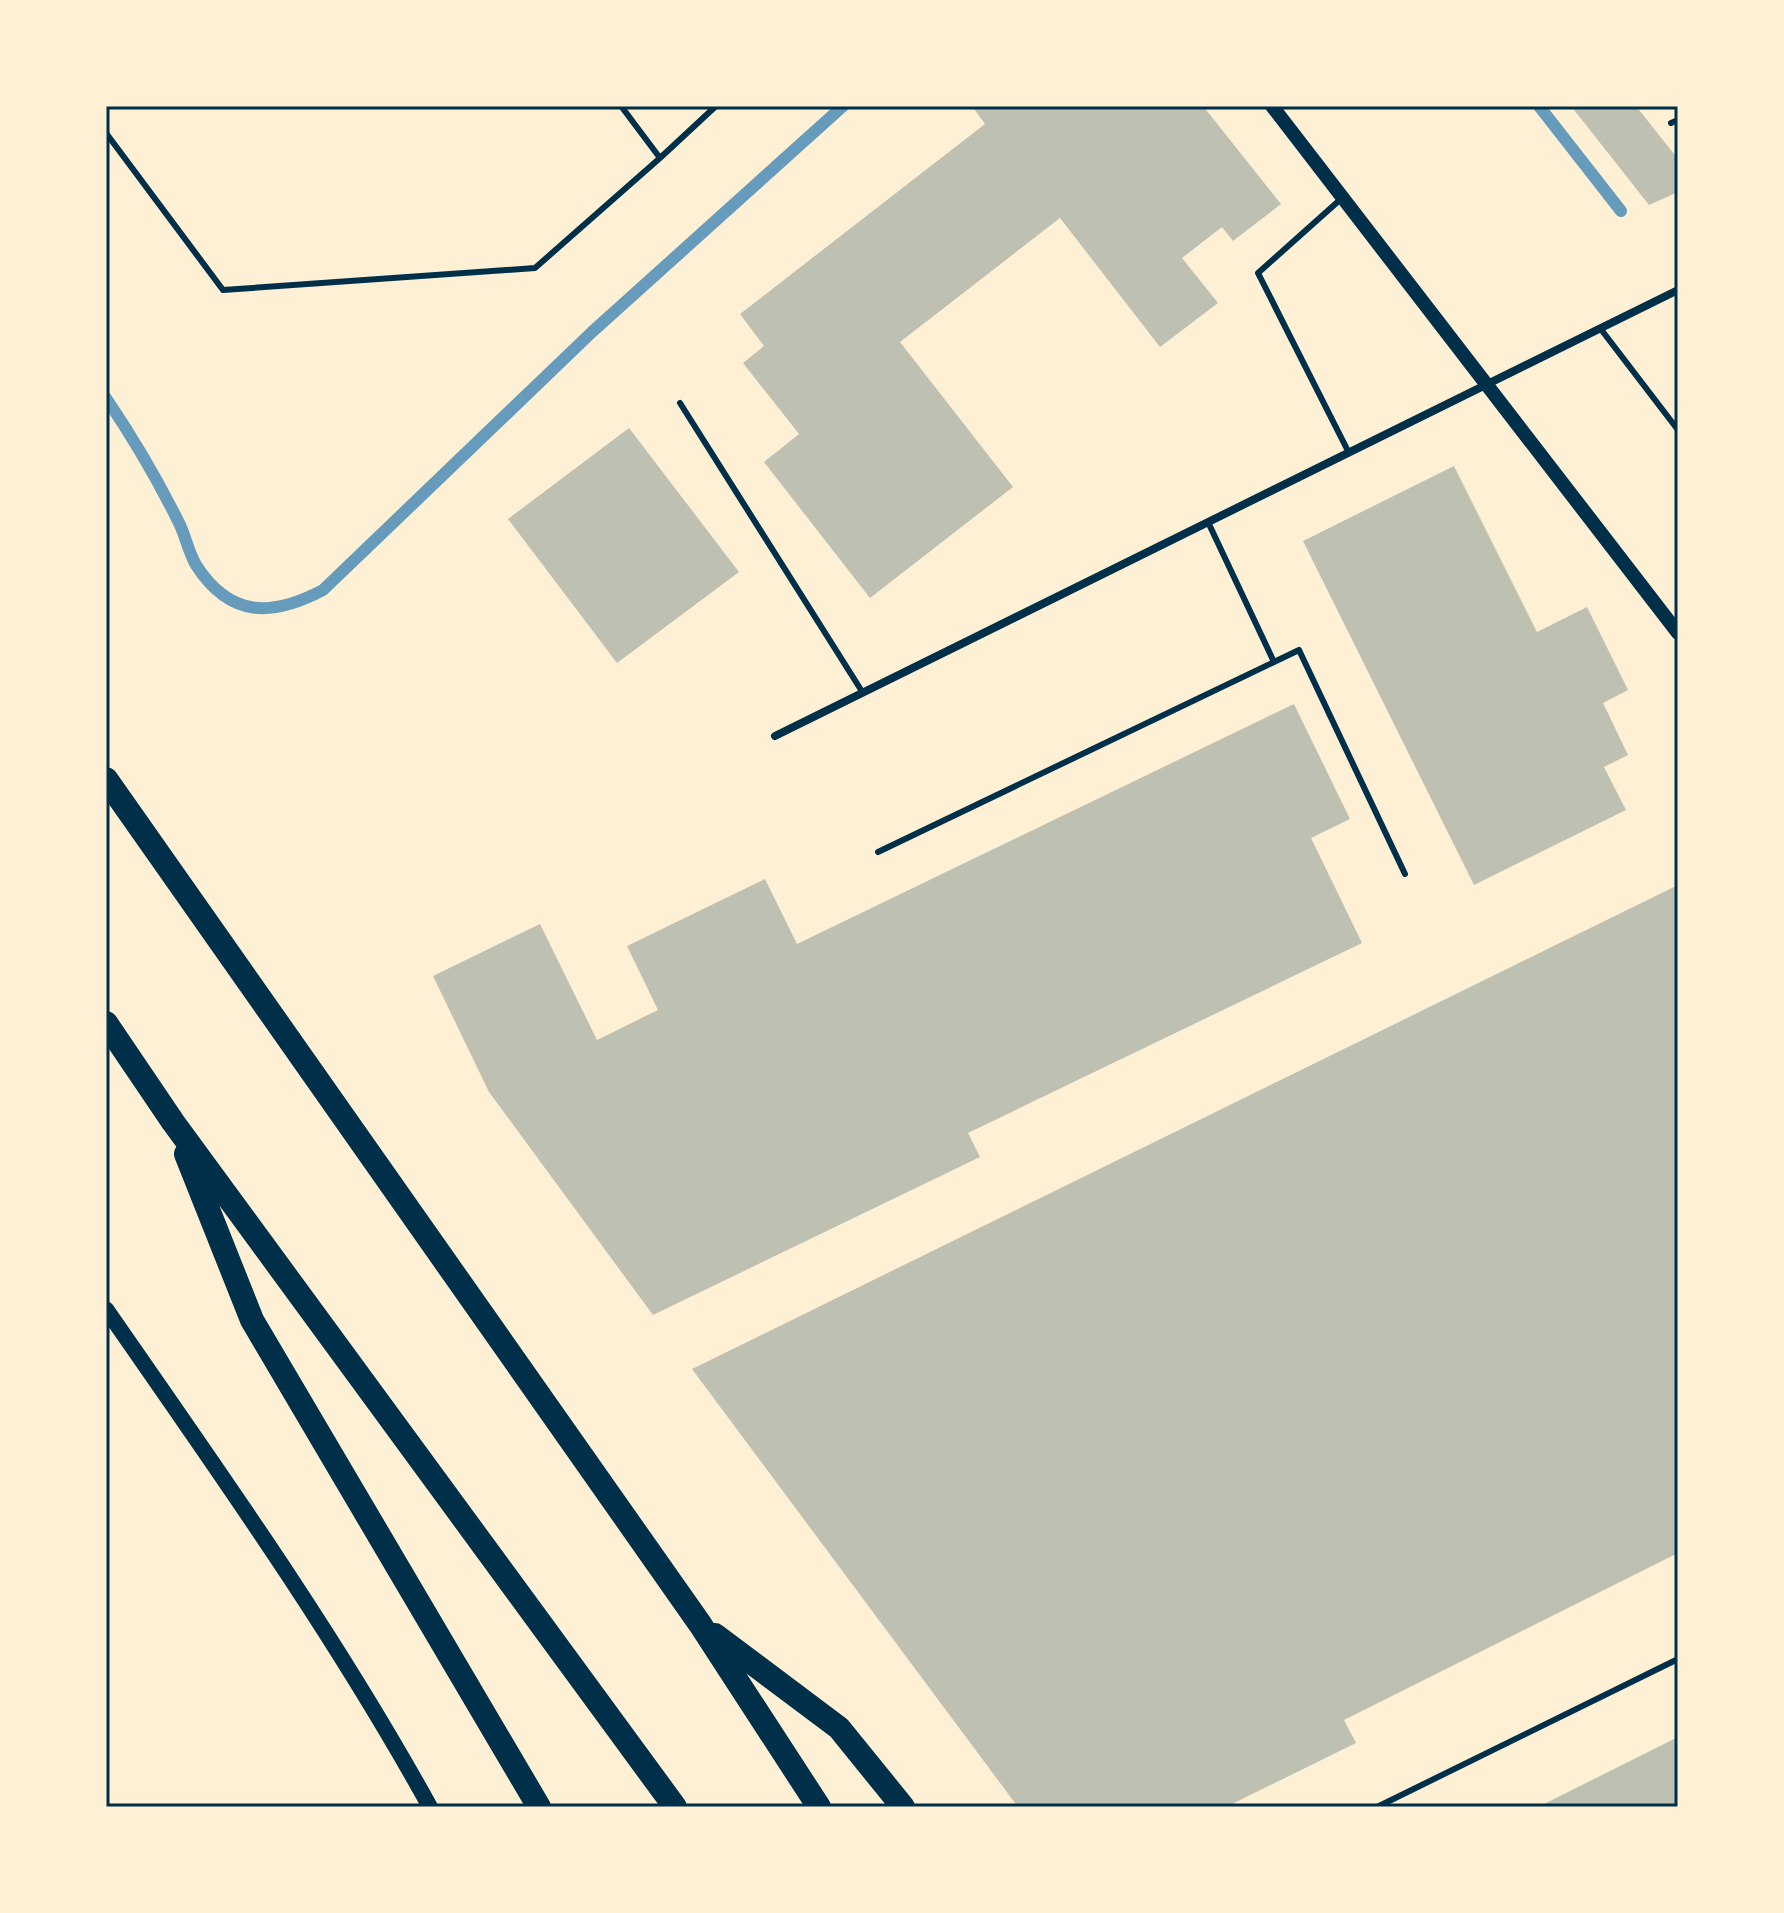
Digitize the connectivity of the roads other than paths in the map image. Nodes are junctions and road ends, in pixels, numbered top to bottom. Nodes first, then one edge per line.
1 (621, 106) edge
2 (716, 106) edge
3 (1272, 106) edge
4 (106, 133) edge
5 (660, 158) junction
6 (1342, 198) junction
7 (1678, 290) edge
8 (1600, 328) junction
9 (1486, 385) junction
10 (680, 403) dead end
11 (1678, 430) edge
12 (1349, 453) junction
13 (1208, 522) junction
14 (1678, 633) edge
15 (1274, 662) junction
16 (863, 693) junction
17 (775, 736) dead end
18 (106, 779) edge
19 (878, 852) dead end
20 (1405, 874) dead end
21 (106, 1023) edge
22 (173, 1122) junction
23 (106, 1309) edge
24 (700, 1624) junction
25 (1678, 1659) edge
26 (430, 1807) edge
27 (539, 1807) edge
28 (675, 1807) edge
29 (819, 1807) edge
30 (903, 1807) edge
31 (1377, 1807) edge

1 - 5 lane
2 - 5 lane
3 - 6 street
4 - 5 lane
6 - 9 street
6 - 12 lane
7 - 8 street
8 - 9 street
8 - 11 lane
9 - 12 street
9 - 14 street
10 - 16 lane
12 - 13 street
13 - 15 lane
13 - 16 street
15 - 19 lane
15 - 20 lane
16 - 17 street
18 - 24 highway
21 - 22 highway
22 - 27 highway
22 - 28 highway
23 - 26 main road
24 - 29 highway
24 - 30 highway
25 - 31 lane

